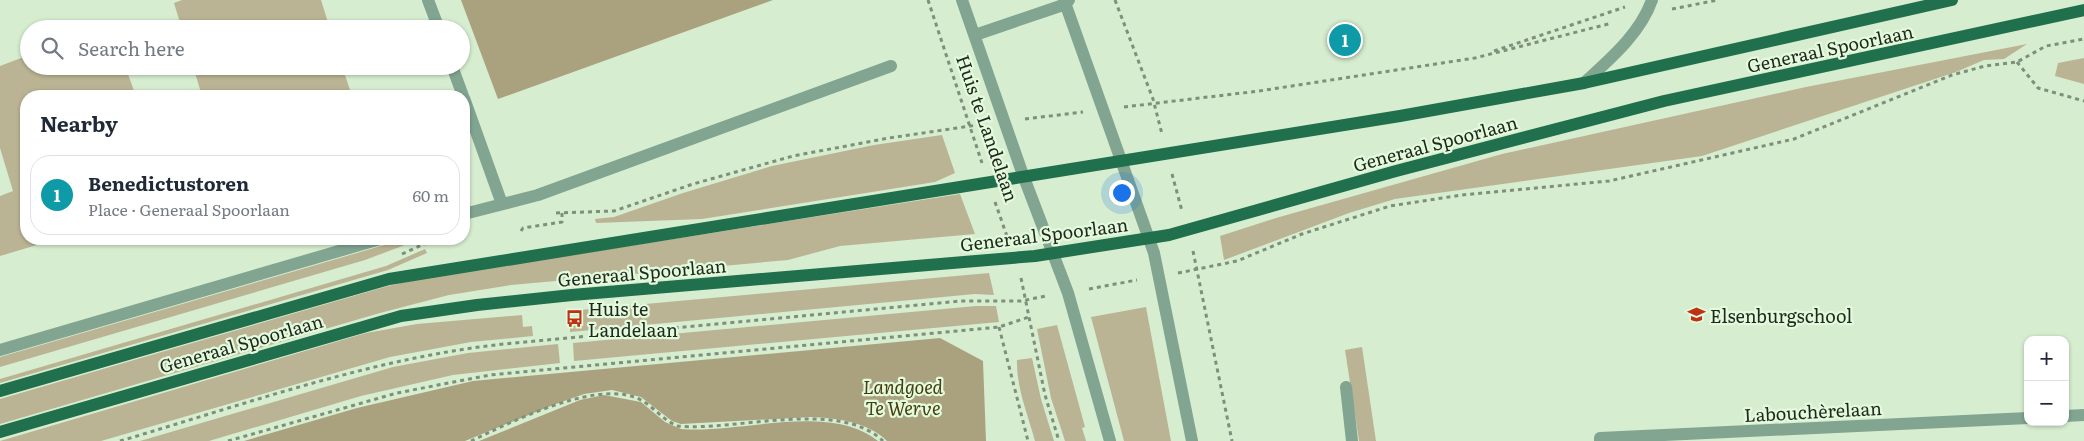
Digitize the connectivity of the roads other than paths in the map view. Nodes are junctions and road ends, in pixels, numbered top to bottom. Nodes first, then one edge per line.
1 (428, 0) edge
2 (962, 0) edge
3 (1652, 0) edge
4 (1952, 0) edge
5 (1066, 1) edge
6 (2084, 10) edge
7 (436, 20) edge
8 (975, 36) junction
9 (891, 66) dead end
10 (455, 75) edge
11 (1584, 83) junction
12 (461, 90) edge
13 (470, 116) edge
14 (1121, 160) junction
15 (1024, 175) junction
16 (502, 204) junction
17 (470, 212) edge
18 (1150, 239) junction
19 (359, 245) edge
20 (1054, 254) junction
21 (0, 350) edge
22 (1346, 387) dead end
23 (0, 391) edge
24 (2084, 415) edge
25 (2069, 416) edge
26 (2024, 418) edge
27 (0, 432) edge
28 (1600, 440) edge
29 (1110, 441) edge
30 (1192, 441) edge
31 (1352, 441) edge

1 - 7 street
2 - 8 street, Huis te Landelaan
3 - 11 street
4 - 11 main road, Generaal Spoorlaan
5 - 8 street, Huis te Landelaan
5 - 14 street, Huis te Landelaan
6 - 18 main road, Generaal Spoorlaan
8 - 15 street, Huis te Landelaan
9 - 16 street
10 - 12 street
11 - 14 main road, Generaal Spoorlaan
13 - 16 street
14 - 15 main road, Generaal Spoorlaan
14 - 18 street, Huis te Landelaan
15 - 20 street, Huis te Landelaan
15 - 23 main road, Generaal Spoorlaan
16 - 17 street
18 - 20 main road, Generaal Spoorlaan
18 - 30 street, Huis te Landelaan
19 - 21 street
20 - 27 main road, Generaal Spoorlaan
20 - 29 street, Huis te Landelaan
22 - 31 street
24 - 25 street
26 - 28 street, Labouchèrelaan

